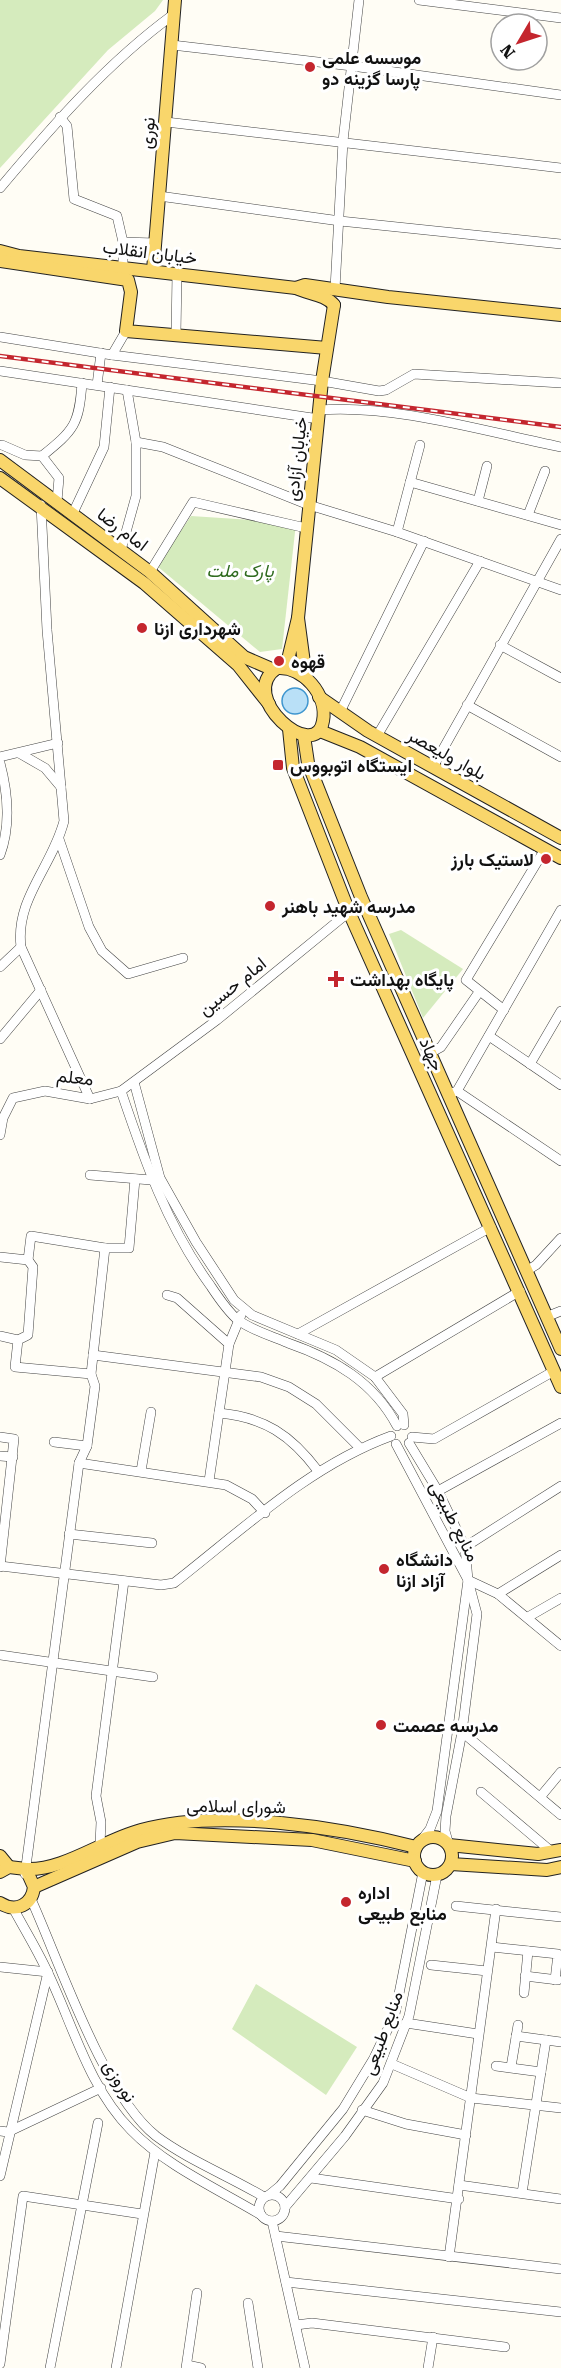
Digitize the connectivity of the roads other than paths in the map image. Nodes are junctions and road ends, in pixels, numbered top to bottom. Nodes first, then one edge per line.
1 (176, 0) edge
2 (359, 0) edge
3 (419, 0) edge
4 (174, 14) junction
5 (561, 18) edge
6 (172, 45) junction
7 (352, 66) junction
8 (561, 94) edge
9 (60, 117) junction
10 (166, 122) junction
11 (343, 141) junction
12 (561, 168) edge
13 (0, 188) edge
14 (159, 196) junction
15 (340, 220) junction
16 (123, 243) junction
17 (155, 243) junction
18 (561, 244) edge
19 (0, 251) edge
20 (0, 261) edge
21 (153, 270) junction
22 (122, 272) junction
23 (177, 274) junction
24 (296, 288) junction
25 (335, 289) junction
26 (388, 297) junction
27 (334, 305) junction
28 (561, 315) edge
29 (126, 331) junction
30 (176, 334) junction
31 (0, 337) edge
32 (327, 348) junction
33 (101, 353) junction
34 (112, 354) junction
35 (0, 371) edge
36 (322, 381) junction
37 (81, 383) junction
38 (561, 383) edge
39 (97, 386) junction
40 (110, 387) junction
41 (127, 390) junction
42 (319, 414) junction
43 (136, 442) junction
44 (2, 445) dead end
45 (420, 445) dead end
46 (561, 447) edge
47 (42, 456) junction
48 (0, 460) edge
49 (487, 466) dead end
50 (545, 471) dead end
51 (0, 478) edge
52 (410, 482) junction
53 (57, 501) junction
54 (478, 501) junction
55 (41, 505) junction
56 (309, 505) junction
57 (73, 513) junction
58 (528, 515) junction
59 (561, 525) edge
60 (306, 528) junction
61 (397, 532) junction
62 (561, 539) edge
63 (424, 541) junction
64 (121, 550) junction
65 (480, 561) junction
66 (150, 572) junction
67 (537, 581) junction
68 (561, 590) edge
69 (298, 618) junction
70 (215, 637) junction
71 (500, 645) junction
72 (280, 669) junction
73 (306, 678) junction
74 (561, 678) edge
75 (319, 697) junction
76 (269, 704) junction
77 (467, 705) junction
78 (340, 712) junction
79 (289, 729) junction
80 (320, 731) junction
81 (373, 733) junction
82 (304, 736) junction
83 (58, 743) junction
84 (360, 747) junction
85 (19, 753) junction
86 (0, 757) edge
87 (561, 757) edge
88 (0, 763) edge
89 (308, 763) junction
90 (433, 767) junction
91 (293, 768) junction
92 (62, 787) junction
93 (561, 838) edge
94 (59, 839) junction
95 (545, 849) junction
96 (0, 855) edge
97 (561, 858) edge
98 (561, 910) edge
99 (350, 912) junction
100 (21, 947) junction
101 (183, 958) dead end
102 (0, 967) edge
103 (41, 990) junction
104 (478, 992) junction
105 (410, 1008) junction
106 (504, 1010) junction
107 (561, 1011) edge
108 (395, 1013) junction
109 (489, 1036) junction
110 (0, 1039) edge
111 (430, 1053) junction
112 (530, 1064) junction
113 (134, 1082) junction
114 (561, 1085) edge
115 (121, 1091) junction
116 (452, 1093) junction
117 (90, 1099) junction
118 (0, 1135) edge
119 (470, 1144) junction
120 (456, 1150) junction
121 (561, 1161) edge
122 (90, 1175) dead end
123 (135, 1179) junction
124 (151, 1180) junction
125 (491, 1227) junction
126 (561, 1238) edge
127 (105, 1248) junction
128 (0, 1257) edge
129 (28, 1260) junction
130 (526, 1271) junction
131 (520, 1291) junction
132 (167, 1295) dead end
133 (243, 1310) junction
134 (561, 1311) edge
135 (546, 1317) junction
136 (238, 1320) junction
137 (298, 1334) junction
138 (0, 1336) edge
139 (18, 1340) junction
140 (229, 1344) junction
141 (561, 1350) edge
142 (93, 1354) junction
143 (554, 1371) junction
144 (91, 1374) junction
145 (225, 1374) junction
146 (375, 1377) junction
147 (561, 1387) edge
148 (151, 1412) dead end
149 (219, 1413) junction
150 (561, 1423) edge
151 (400, 1426) junction
152 (0, 1437) edge
153 (393, 1440) junction
154 (411, 1440) junction
155 (54, 1442) dead end
156 (87, 1446) junction
157 (359, 1448) junction
158 (0, 1456) edge
159 (13, 1457) junction
160 (79, 1463) junction
161 (141, 1471) junction
162 (318, 1471) junction
163 (209, 1481) junction
164 (561, 1486) edge
165 (438, 1491) junction
166 (265, 1513) junction
167 (69, 1534) junction
168 (152, 1543) dead end
169 (465, 1547) junction
170 (561, 1555) edge
171 (0, 1566) edge
172 (63, 1574) junction
173 (468, 1580) junction
174 (124, 1581) junction
175 (498, 1594) junction
176 (561, 1598) edge
177 (528, 1617) junction
178 (561, 1646) edge
179 (0, 1656) edge
180 (52, 1664) junction
181 (112, 1672) junction
182 (153, 1677) dead end
183 (462, 1732) junction
184 (561, 1772) edge
185 (481, 1792) dead end
186 (542, 1796) junction
187 (561, 1815) edge
188 (100, 1844) junction
189 (418, 1844) junction
190 (449, 1845) junction
191 (557, 1851) edge
192 (0, 1856) edge
193 (415, 1861) junction
194 (451, 1864) junction
195 (561, 1867) edge
196 (5, 1870) edge
197 (25, 1871) junction
198 (423, 1872) junction
199 (436, 1875) junction
200 (32, 1893) junction
201 (0, 1903) edge
202 (456, 1906) dead end
203 (13, 1908) junction
204 (496, 1909) junction
205 (561, 1917) edge
206 (492, 1947) junction
207 (528, 1951) junction
208 (431, 1965) dead end
209 (0, 1967) edge
210 (487, 1971) junction
211 (48, 1972) junction
212 (525, 1976) junction
213 (558, 1980) edge
214 (524, 1993) dead end
215 (406, 2023) junction
216 (518, 2025) dead end
217 (478, 2034) junction
218 (516, 2036) junction
219 (546, 2040) junction
220 (561, 2042) edge
221 (392, 2064) junction
222 (496, 2066) dead end
223 (511, 2067) junction
224 (541, 2072) junction
225 (101, 2088) junction
226 (471, 2098) junction
227 (536, 2106) junction
228 (561, 2108) edge
229 (362, 2110) junction
230 (98, 2123) dead end
231 (4, 2132) edge
232 (466, 2135) junction
233 (155, 2151) junction
234 (0, 2176) edge
235 (311, 2178) junction
236 (459, 2185) junction
237 (522, 2193) junction
238 (267, 2196) junction
239 (459, 2199) junction
240 (561, 2199) edge
241 (83, 2205) junction
242 (285, 2207) junction
243 (142, 2214) junction
244 (261, 2215) junction
245 (272, 2221) junction
246 (276, 2236) junction
247 (449, 2257) junction
248 (561, 2269) edge
249 (286, 2282) junction
250 (197, 2293) dead end
251 (248, 2303) dead end
252 (561, 2312) edge
253 (296, 2325) junction
254 (433, 2337) junction
255 (505, 2347) dead end
256 (0, 2366) edge
257 (187, 2367) edge
258 (5, 2368) edge
259 (50, 2368) edge
260 (116, 2368) edge
261 (201, 2368) edge
262 (258, 2368) edge
263 (305, 2368) edge
264 (428, 2368) edge

1 - 4 main road, نوری
2 - 7 street
3 - 5 street
4 - 6 main road, نوری
4 - 9 street
6 - 7 street
6 - 10 main road, نوری
7 - 8 street
7 - 11 street
9 - 13 street
9 - 16 street
10 - 11 street
10 - 14 main road, نوری
11 - 12 street
11 - 15 street
14 - 15 street
14 - 17 main road, نوری
15 - 18 street
15 - 25 street
16 - 17 street
16 - 22 street
17 - 21 main road, نوری
19 - 22 main road, خیابان انقلاب
20 - 22 main road, خیابان انقلاب
21 - 22 main road, خیابان انقلاب
21 - 23 main road, خیابان انقلاب
22 - 29 main road
23 - 24 main road, خیابان انقلاب
23 - 30 street
24 - 25 main road, خیابان انقلاب
24 - 27 main road, خیابان انقلاب
25 - 26 main road, خیابان انقلاب
26 - 27 main road, خیابان انقلاب
26 - 28 main road, خیابان انقلاب
27 - 32 main road, خیابان آزادی
29 - 30 main road
29 - 34 street
30 - 32 main road
31 - 33 street
32 - 36 main road, خیابان آزادی
33 - 34 street
33 - 39 street
34 - 36 street
35 - 37 street
36 - 38 street
36 - 42 main road, خیابان آزادی
37 - 39 street
37 - 47 street
39 - 40 street
40 - 41 street
40 - 57 street
41 - 42 street
41 - 43 street
42 - 46 street
42 - 56 main road, خیابان آزادی
43 - 56 street
43 - 64 street
44 - 47 street
45 - 52 street
47 - 53 street
48 - 53 main road, امام رضا
49 - 54 street
50 - 58 street
51 - 55 main road, امام رضا
52 - 54 street
52 - 61 street
53 - 57 main road, امام رضا
54 - 58 street
55 - 70 main road, امام رضا
55 - 83 street
56 - 60 main road, خیابان آزادی
56 - 61 street
57 - 64 main road, امام رضا
58 - 59 street
60 - 66 street
60 - 69 main road, خیابان آزادی
61 - 63 street
62 - 67 street
63 - 65 street
63 - 78 street
64 - 66 main road, امام رضا
65 - 67 street
65 - 81 street
66 - 70 main road, امام رضا
67 - 68 street
67 - 71 street
69 - 72 main road
69 - 73 main road
70 - 72 main road
70 - 76 main road
71 - 74 street
71 - 77 street
72 - 73 main road
72 - 76 main road
73 - 75 main road
75 - 78 main road, بلوار ولیعصر
75 - 80 main road
76 - 79 main road
77 - 87 street
77 - 90 street
78 - 81 main road, بلوار ولیعصر
79 - 82 main road
79 - 91 main road, جهاد
80 - 82 main road
80 - 84 main road, بلوار ولیعصر
81 - 84 main road
81 - 90 main road, بلوار ولیعصر
82 - 89 main road, جهاد
83 - 85 street
83 - 92 street
84 - 95 main road, بلوار ولیعصر
85 - 86 street
85 - 92 street
88 - 96 street
89 - 91 main road
89 - 105 main road, جهاد
90 - 93 main road, بلوار ولیعصر
91 - 99 main road, جهاد
92 - 94 street
94 - 100 street
94 - 101 street
95 - 97 main road, بلوار ولیعصر
95 - 104 street
98 - 106 street
99 - 108 main road, جهاد
99 - 113 street, امام حسین
100 - 102 street
100 - 103 street
103 - 110 street
103 - 117 street
104 - 106 street
104 - 111 street
105 - 108 main road
105 - 111 main road, جهاد
106 - 109 street
107 - 112 street
108 - 120 main road, جهاد
109 - 112 street
109 - 116 street
111 - 116 main road, جهاد
112 - 114 street
113 - 115 street, معلم
113 - 133 street
115 - 117 street, معلم
115 - 124 street
116 - 119 main road, جهاد
116 - 121 street
117 - 118 street, معلم
119 - 120 main road
119 - 130 main road, جهاد
120 - 125 main road, جهاد
122 - 123 street
123 - 124 street
123 - 127 street
124 - 136 street
125 - 131 main road, جهاد
125 - 137 street
126 - 130 street
127 - 129 street
127 - 142 street
128 - 129 street
129 - 139 street
130 - 135 main road, جهاد
131 - 143 main road, جهاد
131 - 146 street
132 - 140 street
133 - 136 street
133 - 137 street
134 - 135 street
135 - 141 main road, جهاد
136 - 140 street
136 - 151 street
137 - 146 street
138 - 139 street
139 - 144 street
140 - 145 street
142 - 144 street
142 - 145 street
143 - 147 main road, جهاد
143 - 154 street
144 - 156 street
145 - 149 street
145 - 157 street
146 - 151 street
148 - 161 street
149 - 162 street
149 - 163 street
150 - 165 street
151 - 153 street
151 - 154 street, منابع طبیعی
152 - 159 street
153 - 154 street
153 - 157 street
153 - 173 street, منابع طبیعی
154 - 165 street, منابع طبیعی
155 - 156 street
156 - 160 street
157 - 162 street
158 - 159 street
159 - 171 street
160 - 161 street
160 - 167 street
161 - 163 street
162 - 166 street
163 - 166 street
164 - 169 street
165 - 169 street, منابع طبیعی
166 - 174 street
167 - 168 street
167 - 172 street
169 - 173 street, منابع طبیعی
170 - 175 street
171 - 172 street
172 - 174 street
172 - 180 street
173 - 175 street
173 - 183 street, منابع طبیعی
173 - 189 street, منابع طبیعی
174 - 181 street
175 - 177 street
176 - 177 street
177 - 178 street
179 - 180 street
180 - 181 street
180 - 197 street
181 - 182 street
181 - 188 street
183 - 186 street
183 - 190 street, منابع طبیعی
184 - 186 street
185 - 191 street
186 - 187 street
188 - 189 main road, شورای اسلامی
188 - 197 main road, شورای اسلامی
189 - 190 main road
189 - 193 main road
190 - 191 main road
190 - 194 main road
192 - 196 main road
193 - 198 main road
193 - 200 main road, شورای اسلامی
194 - 195 main road
194 - 199 main road
196 - 197 main road, شورای اسلامی
197 - 200 main road
198 - 199 main road
198 - 238 street, منابع طبیعی
199 - 215 street, منابع طبیعی
200 - 203 main road, شورای اسلامی
200 - 238 street, نوروزی
201 - 203 main road
202 - 204 street
203 - 211 street, نوروزی
204 - 205 street
204 - 206 street
206 - 207 street
206 - 210 street
207 - 212 street
207 - 213 street
208 - 210 street
209 - 211 street
210 - 217 street
211 - 225 street, نوروزی
211 - 231 street
212 - 213 street
212 - 214 street
215 - 217 street
215 - 221 street, منابع طبیعی
216 - 218 street
217 - 226 street
218 - 219 street
218 - 223 street
219 - 220 street
219 - 224 street
221 - 226 street
221 - 229 street, منابع طبیعی
222 - 223 street
223 - 224 street
224 - 227 street
225 - 231 street
225 - 233 street, نوروزی
226 - 227 street
226 - 232 street
227 - 228 street
227 - 237 street
229 - 232 street
229 - 235 street, منابع طبیعی
230 - 241 street
231 - 234 street
232 - 236 street
233 - 243 street
233 - 244 street, نوروزی
235 - 239 street
235 - 242 street, منابع طبیعی
236 - 237 street
236 - 239 street
237 - 240 street
238 - 242 street
238 - 244 street
239 - 247 street
241 - 243 street
241 - 256 street
241 - 259 street
242 - 245 street
243 - 260 street
244 - 245 street
245 - 246 street
246 - 247 street
246 - 249 street
247 - 248 street
249 - 252 street
249 - 253 street
250 - 257 street
251 - 262 street
253 - 254 street
253 - 263 street
254 - 255 street
254 - 264 street
256 - 258 street
257 - 261 street

